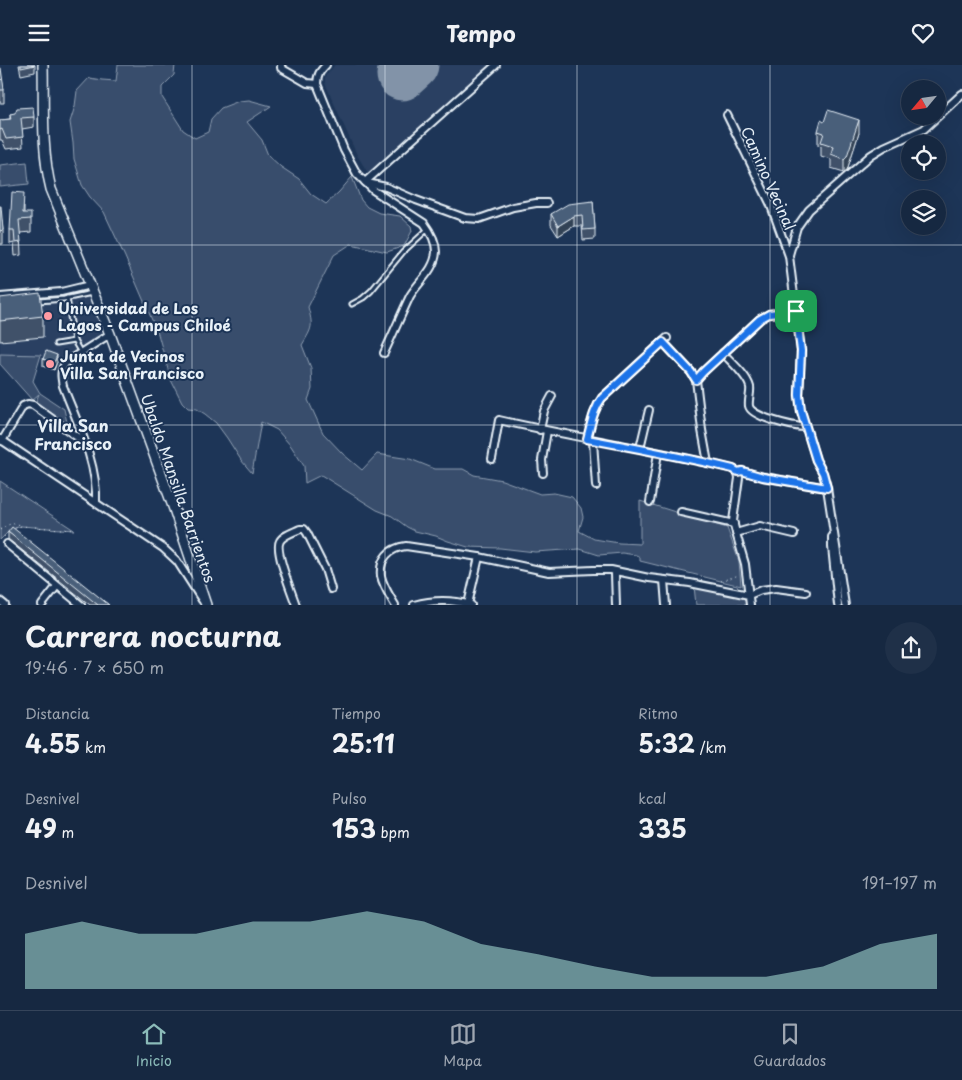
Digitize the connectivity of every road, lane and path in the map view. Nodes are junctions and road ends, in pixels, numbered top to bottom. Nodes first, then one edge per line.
1 (43, 65) edge
2 (281, 65) edge
3 (326, 65) edge
4 (496, 65) edge
5 (317, 84) junction
6 (962, 94) edge
7 (727, 115) dead end
8 (365, 182) junction
9 (547, 203) dead end
10 (428, 229) junction
11 (789, 256) junction
12 (91, 289) junction
13 (0, 297) edge
14 (66, 298) junction
15 (37, 302) edge
16 (352, 304) dead end
17 (796, 311) junction
18 (110, 334) junction
19 (74, 341) junction
20 (56, 344) dead end
21 (81, 353) junction
22 (384, 353) dead end
23 (723, 353) junction
24 (696, 380) junction
25 (552, 396) dead end
26 (649, 410) dead end
27 (805, 427) junction
28 (543, 430) junction
29 (1, 440) edge
30 (590, 440) junction
31 (84, 442) junction
32 (640, 449) junction
33 (658, 453) junction
34 (492, 459) dead end
35 (708, 463) junction
36 (738, 472) junction
37 (543, 473) dead end
38 (596, 486) dead end
39 (827, 488) junction
40 (650, 502) dead end
41 (96, 503) junction
42 (681, 512) dead end
43 (833, 523) junction
44 (734, 524) junction
45 (25, 525) junction
46 (0, 530) edge
47 (74, 530) dead end
48 (736, 533) junction
49 (794, 534) dead end
50 (7, 544) joint
51 (479, 557) junction
52 (617, 572) junction
53 (746, 572) junction
54 (664, 580) junction
55 (57, 585) junction
56 (703, 585) junction
57 (331, 589) dead end
58 (806, 592) dead end
59 (749, 595) junction
60 (0, 601) edge
61 (5, 605) edge
62 (42, 605) edge
63 (81, 605) edge
64 (205, 605) edge
65 (296, 605) edge
66 (395, 605) edge
67 (414, 605) edge
68 (469, 605) edge
69 (616, 605) edge
70 (666, 605) edge
71 (750, 605) edge
72 (838, 605) edge
73 (845, 605) edge

1 - 12 street, Ubaldo Mansilla Barrientos
2 - 5 street
3 - 5 street
4 - 8 street
5 - 8 street
6 - 11 street
7 - 11 street, Camino Vecinal
8 - 9 street
8 - 10 street
10 - 16 lane
10 - 22 street
11 - 17 street, Camino Vecinal
12 - 13 street
12 - 14 lane
12 - 18 street, Ubaldo Mansilla Barrientos
14 - 15 lane
14 - 19 lane
17 - 23 street
17 - 27 street, Camino Vecinal
18 - 21 street
18 - 64 street, Ubaldo Mansilla Barrientos
19 - 20 lane
19 - 21 lane
21 - 31 street
23 - 24 street
23 - 27 street
24 - 30 street
24 - 35 street
25 - 28 street
26 - 32 street
27 - 39 street, Camino Vecinal
28 - 30 street
28 - 34 street
28 - 37 street
29 - 31 street
29 - 41 street
30 - 32 street
30 - 38 street
31 - 41 street
32 - 33 street
33 - 35 street
33 - 40 street
35 - 36 street
36 - 39 street
36 - 44 street
39 - 43 street, Camino Vecinal
41 - 64 street
42 - 44 street
43 - 72 street
43 - 73 street, Camino Vecinal
44 - 48 street
45 - 46 path
45 - 47 path
45 - 50 path
48 - 49 street
48 - 53 street
50 - 55 street
51 - 52 street
51 - 66 street
51 - 68 street
52 - 54 street
52 - 69 street
53 - 56 path
53 - 59 street
54 - 56 street
54 - 70 street
55 - 62 street
55 - 63 street
56 - 59 street
57 - 65 street
58 - 59 street
59 - 71 street
60 - 61 street
67 - 68 street

